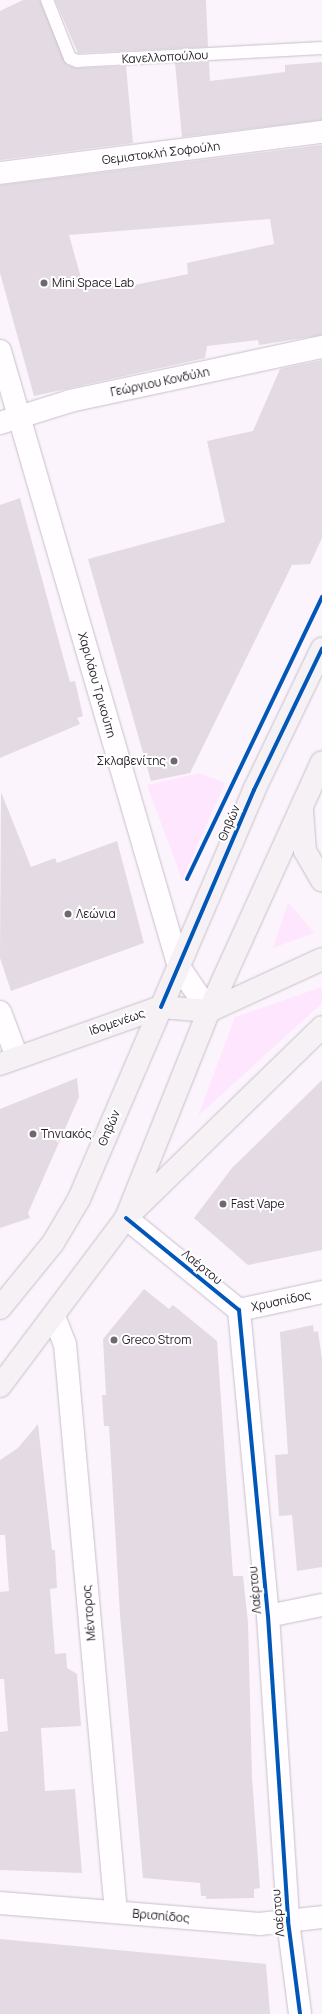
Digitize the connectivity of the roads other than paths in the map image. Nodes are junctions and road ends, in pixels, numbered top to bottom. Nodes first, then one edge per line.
1 (47, 0) edge
2 (322, 48) edge
3 (322, 132) edge
4 (0, 173) edge
5 (322, 348) edge
6 (0, 351) edge
7 (9, 419) edge
8 (322, 648) edge
9 (322, 762) edge
10 (302, 808) junction
11 (322, 880) edge
12 (322, 959) edge
13 (179, 967) junction
14 (161, 1007) junction
15 (210, 1011) junction
16 (0, 1012) edge
17 (322, 1027) edge
18 (8, 1060) edge
19 (126, 1218) junction
20 (322, 1292) edge
21 (0, 1308) edge
22 (239, 1310) junction
23 (54, 1316) junction
24 (0, 1386) edge
25 (322, 1605) edge
26 (268, 1616) junction
27 (0, 1903) edge
28 (116, 1912) junction
29 (322, 1917) edge
30 (288, 1921) junction
31 (300, 2014) edge

1 - 2 lane, Κανελλοπούλου
3 - 4 street, Θεμιστοκλή Σοφούλη
5 - 7 street, Γεώργιου Κονδύλη
6 - 7 street, Χαριλάου Τρικούπη
7 - 13 street, Χαριλάου Τρικούπη
8 - 13 main road, Θηβών
9 - 10 main road
10 - 11 main road
10 - 15 main road
12 - 15 main road, Ιδομενέως
13 - 14 main road, Θηβών
13 - 15 street, Χαριλάου Τρικούπη
14 - 15 main road, Ιδομενέως
14 - 18 main road, Ιδομενέως
14 - 21 main road, Θηβών
15 - 19 main road
16 - 18 street
17 - 19 main road
19 - 22 street, Λαέρτου
19 - 23 main road
20 - 22 street, Χρυσηίδος
22 - 26 street, Λαέρτου
23 - 24 main road
23 - 28 street, Μέντορος
25 - 26 street
26 - 30 street, Λαέρτου
27 - 28 street, Βρισηίδος
28 - 30 street, Βρισηίδος
29 - 30 street, Βρισηίδος
30 - 31 street, Λαέρτου

